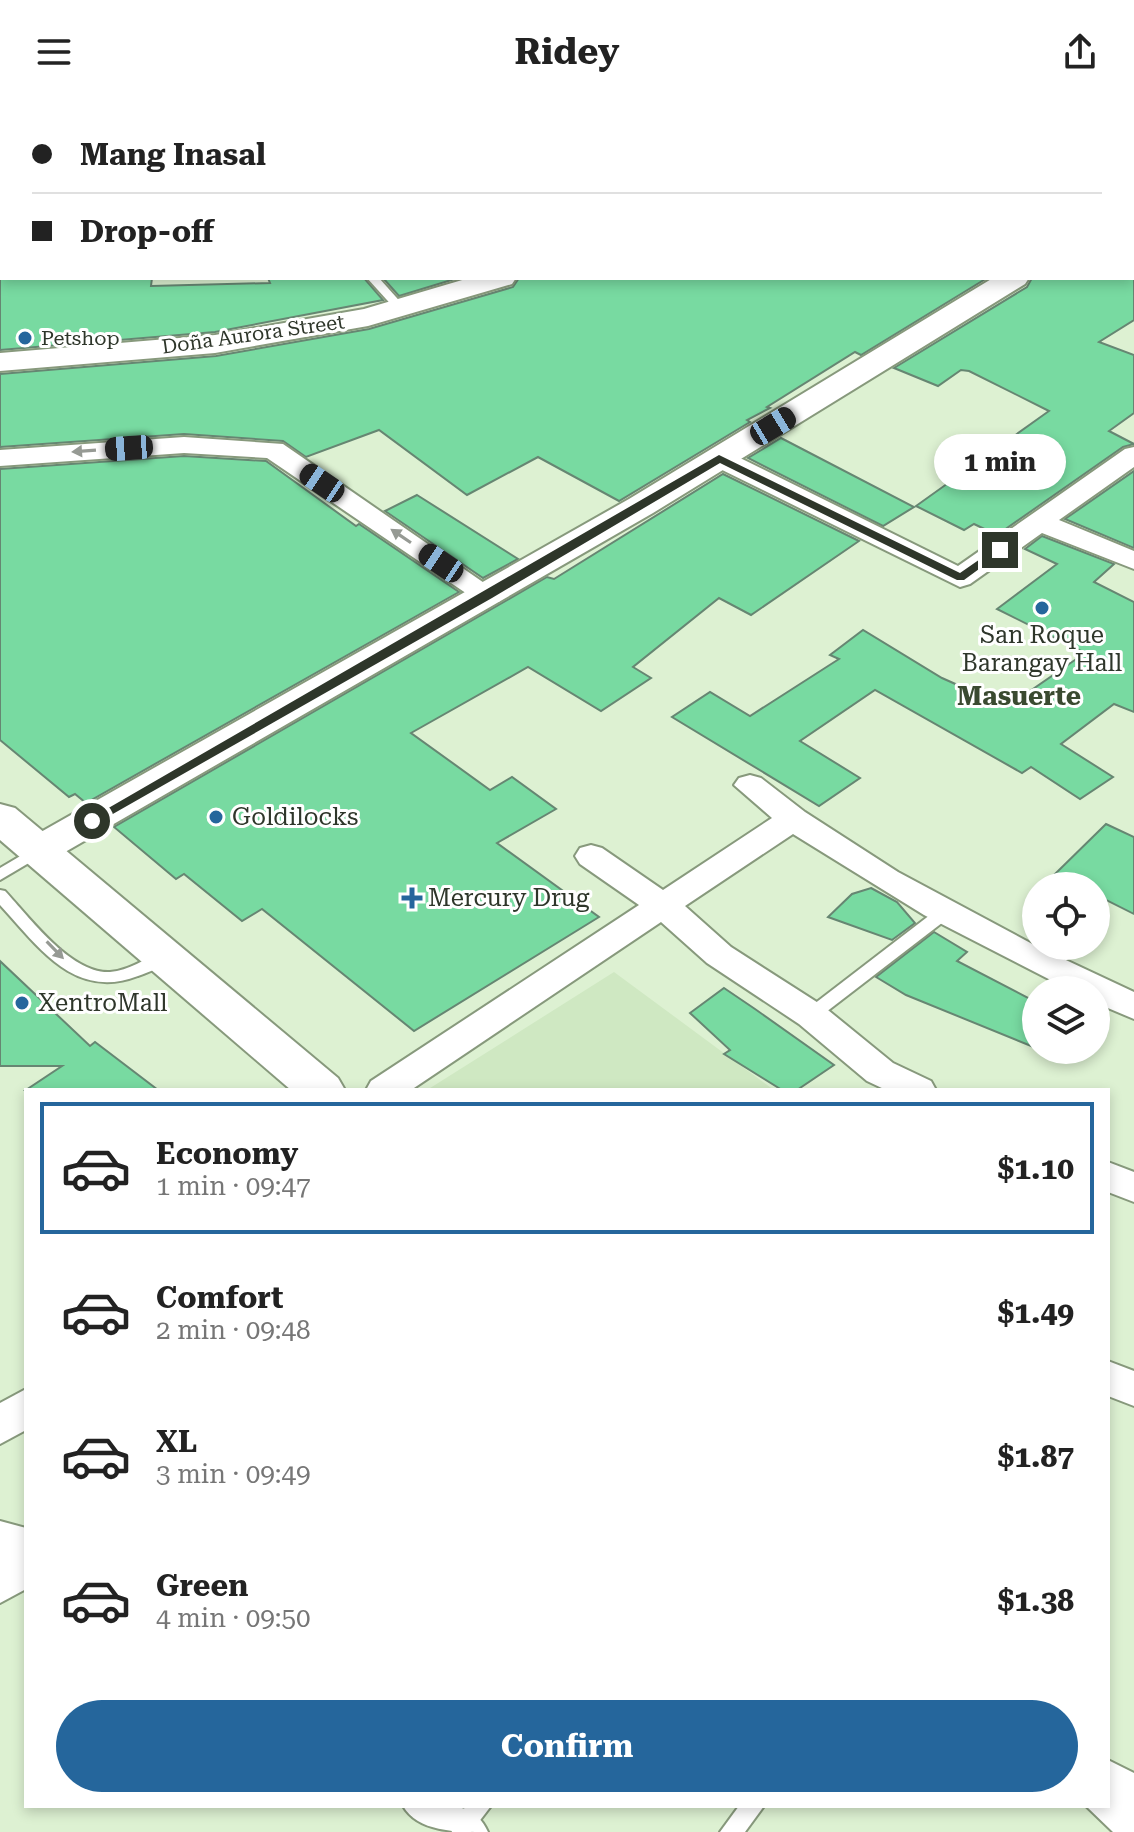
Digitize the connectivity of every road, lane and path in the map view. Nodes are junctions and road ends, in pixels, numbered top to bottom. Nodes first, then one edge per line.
1 (375, 280) edge
2 (494, 280) edge
3 (1011, 280) edge
4 (400, 308) junction
5 (0, 362) edge
6 (1134, 455) edge
7 (0, 458) edge
8 (719, 458) junction
9 (1039, 522) junction
10 (1134, 561) edge
11 (489, 596) junction
12 (750, 785) dead end
13 (0, 818) edge
14 (792, 820) junction
15 (39, 850) junction
16 (591, 856) dead end
17 (0, 875) edge
18 (0, 895) edge
19 (665, 907) junction
20 (945, 912) junction
21 (177, 968) junction
22 (1134, 1007) edge
23 (811, 1015) junction
24 (869, 1081) edge
25 (320, 1088) edge
26 (387, 1088) edge
27 (907, 1088) edge
28 (1110, 1177) edge
29 (1134, 1188) edge
30 (1110, 1379) edge
31 (1134, 1389) edge
32 (24, 1408) edge
33 (0, 1427) edge
34 (0, 1539) edge
35 (24, 1546) edge
36 (24, 1565) edge
37 (0, 1584) edge
38 (1110, 1790) edge
39 (751, 1808) edge
40 (1134, 1812) edge
41 (731, 1832) edge

1 - 4 lane
2 - 4 street, Doña Aurora Street
3 - 8 street
4 - 5 street, Doña Aurora Street
6 - 9 street
11 -> 7 street
8 - 9 street
8 - 11 street
9 - 10 street
11 - 15 street
12 - 14 street
13 - 15 main road
14 - 19 street
14 - 20 street
15 - 17 lane
15 - 21 main road
16 - 19 street
18 -> 21 lane
19 - 23 street
19 - 26 street
20 - 22 street
20 - 23 lane
21 - 25 main road
23 - 24 street
24 - 27 street
28 - 29 street
30 - 31 street
32 - 33 street
34 - 35 street
36 - 37 street
38 - 40 main road
39 - 41 lane

